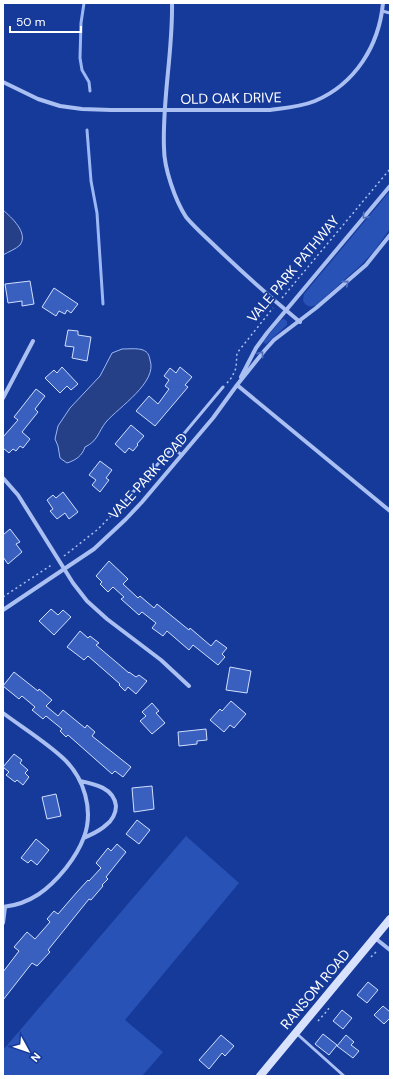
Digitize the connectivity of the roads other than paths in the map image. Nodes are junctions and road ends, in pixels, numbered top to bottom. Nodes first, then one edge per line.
1 (172, 3) edge
2 (383, 3) edge
3 (382, 11) junction
4 (390, 13) edge
5 (3, 82) edge
6 (164, 110) junction
7 (390, 186) edge
8 (390, 235) edge
9 (286, 310) junction
10 (300, 322) junction
11 (33, 341) dead end
12 (237, 385) junction
13 (223, 388) road end
14 (3, 398) edge
15 (172, 448) junction
16 (182, 455) junction
17 (3, 478) edge
18 (118, 508) dead end
19 (390, 511) edge
20 (64, 569) junction
21 (3, 610) edge
22 (189, 686) dead end
23 (3, 713) edge
24 (80, 781) junction
25 (84, 838) junction
26 (4, 907) edge
27 (390, 919) edge
28 (3, 923) edge
29 (375, 938) junction
30 (390, 950) edge
31 (296, 1033) junction
32 (260, 1076) edge
33 (344, 1076) edge

1 - 6 street
2 - 3 street, OLD OAK DRIVE
3 - 4 lane
3 - 6 street, OLD OAK DRIVE
5 - 6 street, OLD OAK DRIVE
6 - 9 street
7 -> 9 street, VALE PARK ROAD
10 -> 8 street, VALE PARK ROAD
9 - 10 street
9 - 12 street, VALE PARK ROAD
12 -> 10 street, VALE PARK ROAD
11 - 14 street
12 - 16 street, VALE PARK ROAD
12 - 19 street
13 - 15 lane
15 - 16 lane
15 - 18 lane
16 - 20 street, VALE PARK ROAD
17 - 20 street
20 - 21 street, VALE PARK ROAD
20 - 22 street
23 - 24 street
24 - 25 street
24 - 25 street
25 - 26 street
26 - 28 street
27 - 29 main road, RANSOM ROAD
29 - 30 street
29 - 31 main road, RANSOM ROAD
31 - 32 main road, RANSOM ROAD
31 - 33 lane

